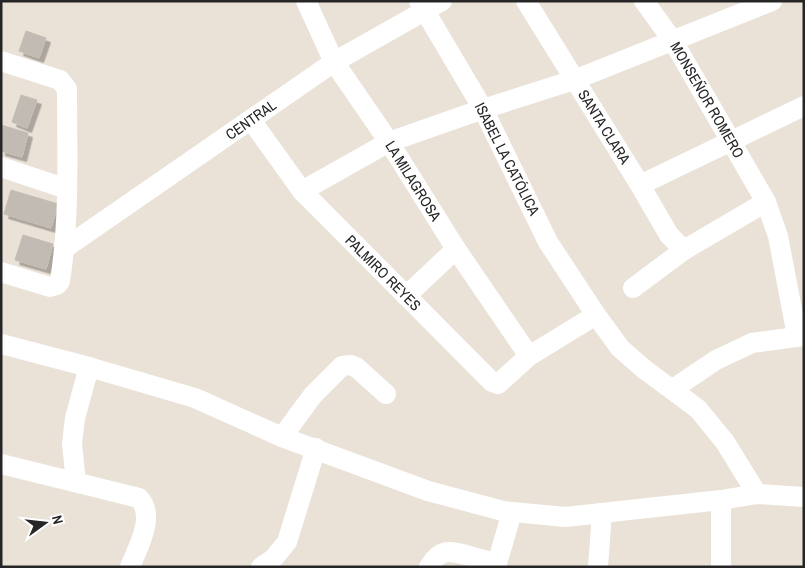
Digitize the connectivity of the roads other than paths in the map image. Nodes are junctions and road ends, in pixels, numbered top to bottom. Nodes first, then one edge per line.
1 (306, 1) edge
2 (442, 1) edge
3 (526, 1) edge
4 (644, 1) edge
5 (772, 1) edge
6 (421, 6) edge
7 (673, 41) junction
8 (1, 61) edge
9 (334, 62) junction
10 (574, 80) junction
11 (804, 106) edge
12 (483, 109) junction
13 (251, 120) junction
14 (731, 140) junction
15 (389, 142) junction
16 (1, 168) edge
17 (640, 185) junction
18 (67, 189) junction
19 (302, 191) junction
20 (766, 202) junction
21 (65, 248) junction
22 (456, 249) junction
23 (684, 250) junction
24 (1, 272) edge
25 (633, 288) dead end
26 (797, 292) edge
27 (406, 296) junction
28 (596, 316) junction
29 (800, 336) edge
30 (1, 344) edge
31 (530, 356) junction
32 (89, 367) junction
33 (673, 389) junction
34 (386, 394) dead end
35 (282, 437) junction
36 (316, 448) junction
37 (1, 464) edge
38 (76, 482) junction
39 (757, 494) junction
40 (804, 497) edge
41 (721, 500) junction
42 (512, 512) junction
43 (602, 513) junction
44 (497, 565) edge
45 (130, 567) edge
46 (260, 567) edge
47 (429, 567) edge
48 (598, 567) edge
49 (721, 567) edge

1 - 9 street, LA MILAGROSA
2 - 6 street, CENTRAL
3 - 10 street, SANTA CLARA
4 - 7 street, MONSEÑOR ROMERO
5 - 7 street
6 - 9 street, CENTRAL
6 - 12 street, ISABEL LA CATÓLICA
7 - 10 street
7 - 14 street, MONSEÑOR ROMERO
8 - 18 street
9 - 13 street, CENTRAL
9 - 15 street, LA MILAGROSA
10 - 12 street
10 - 17 street, SANTA CLARA
11 - 14 street
12 - 15 street
12 - 28 street, ISABEL LA CATÓLICA
13 - 19 street, PALMIRO REYES
13 - 21 street, CENTRAL
14 - 17 street
14 - 20 street, MONSEÑOR ROMERO
15 - 19 street
15 - 22 street, LA MILAGROSA
16 - 18 street
17 - 23 street, SANTA CLARA
18 - 21 street
19 - 27 street, PALMIRO REYES
20 - 23 street
20 - 26 street, MONSEÑOR ROMERO
21 - 24 street
22 - 27 street
22 - 31 street, LA MILAGROSA
23 - 25 street
26 - 29 street, MONSEÑOR ROMERO
27 - 31 street, PALMIRO REYES
28 - 31 street
28 - 33 street, ISABEL LA CATÓLICA
29 - 33 street
30 - 32 street
32 - 35 street
32 - 38 street
33 - 39 street, ISABEL LA CATÓLICA
34 - 35 street
35 - 36 street
36 - 42 street
36 - 46 street
37 - 38 street
38 - 45 street
39 - 40 street
39 - 41 street
41 - 43 street
41 - 49 street
42 - 43 street
42 - 44 street
43 - 48 street
44 - 47 street

